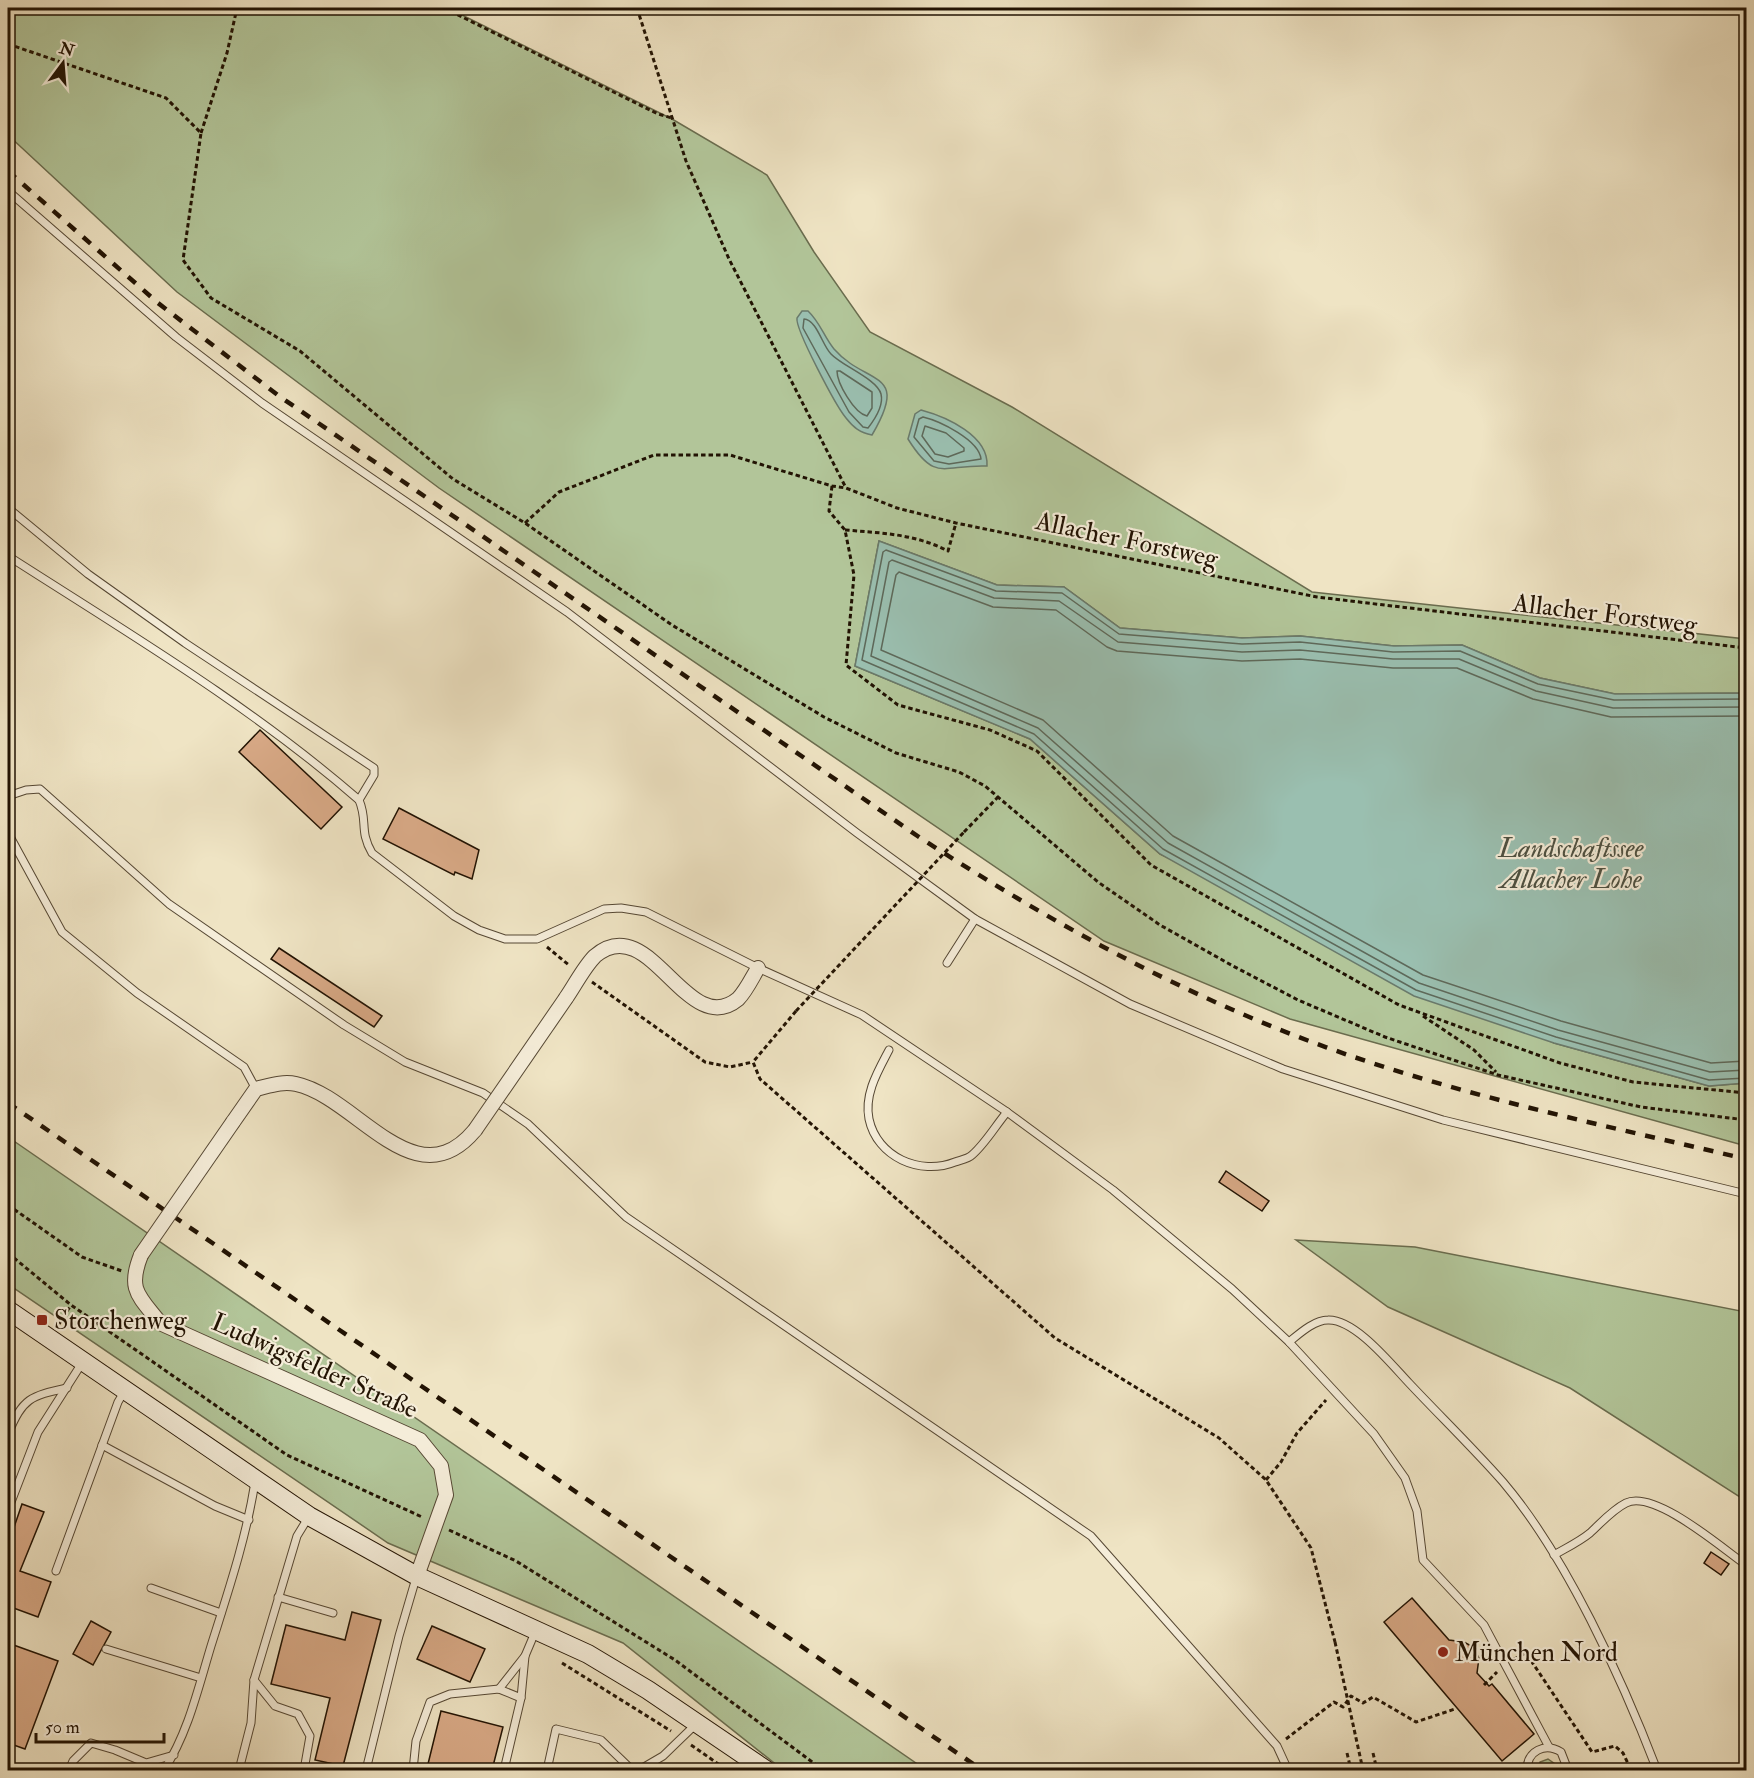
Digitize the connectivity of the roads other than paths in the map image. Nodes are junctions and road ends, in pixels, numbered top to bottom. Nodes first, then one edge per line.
1 (8, 191) edge
2 (8, 508) edge
3 (8, 555) edge
4 (8, 796) edge
5 (359, 800) junction
6 (8, 833) edge
7 (975, 919) junction
8 (947, 963) dead end
9 (758, 968) junction
10 (890, 1050) dead end
11 (255, 1089) junction
12 (1006, 1112) junction
13 (1746, 1194) edge
14 (8, 1310) edge
15 (1289, 1342) junction
16 (83, 1361) junction
17 (67, 1388) junction
18 (126, 1390) junction
19 (8, 1434) edge
20 (102, 1445) junction
21 (255, 1480) junction
22 (8, 1510) edge
23 (309, 1516) junction
24 (249, 1520) junction
25 (1554, 1555) junction
26 (1746, 1564) edge
27 (57, 1571) dead end
28 (417, 1576) junction
29 (151, 1588) dead end
30 (278, 1598) junction
31 (221, 1613) junction
32 (333, 1613) dead end
33 (536, 1629) junction
34 (106, 1649) dead end
35 (525, 1656) junction
36 (201, 1678) junction
37 (254, 1680) junction
38 (500, 1689) junction
39 (521, 1698) junction
40 (697, 1723) junction
41 (1549, 1747) junction
42 (174, 1755) junction
43 (69, 1770) edge
44 (164, 1770) edge
45 (239, 1770) edge
46 (304, 1770) edge
47 (366, 1770) edge
48 (412, 1770) edge
49 (504, 1770) edge
50 (547, 1770) edge
51 (632, 1770) edge
52 (639, 1770) edge
53 (766, 1770) edge
54 (1288, 1770) edge
55 (1527, 1770) edge
56 (1568, 1770) edge
57 (1657, 1770) edge

1 - 7 lane
2 - 5 lane
3 - 5 lane
4 - 54 lane
5 - 9 lane
6 - 11 lane
7 - 8 lane
7 - 13 lane
9 - 11 street, bridge
9 - 12 lane
10 - 12 lane
11 - 28 street, Ludwigsfelder Straße, bridge
12 - 15 lane
14 - 16 street
15 - 25 lane
15 - 41 lane
16 - 17 lane
16 - 18 street
17 - 19 lane
17 - 22 lane
18 - 20 lane
18 - 21 street
20 - 24 lane
20 - 27 lane
21 - 23 street
21 - 24 lane
23 - 28 street
23 - 30 lane
24 - 31 lane
25 - 26 lane
25 - 57 lane
28 - 33 street
28 - 47 lane
29 - 31 lane
30 - 32 lane
30 - 37 lane
31 - 36 lane
33 - 35 lane
33 - 40 street
34 - 36 lane
35 - 38 lane
35 - 39 lane
36 - 42 lane
37 - 45 lane
37 - 46 lane
38 - 39 lane
38 - 48 lane
39 - 49 lane
40 - 52 lane
40 - 53 street
41 - 55 lane
41 - 56 lane
42 - 43 lane
42 - 44 lane
50 - 51 lane

